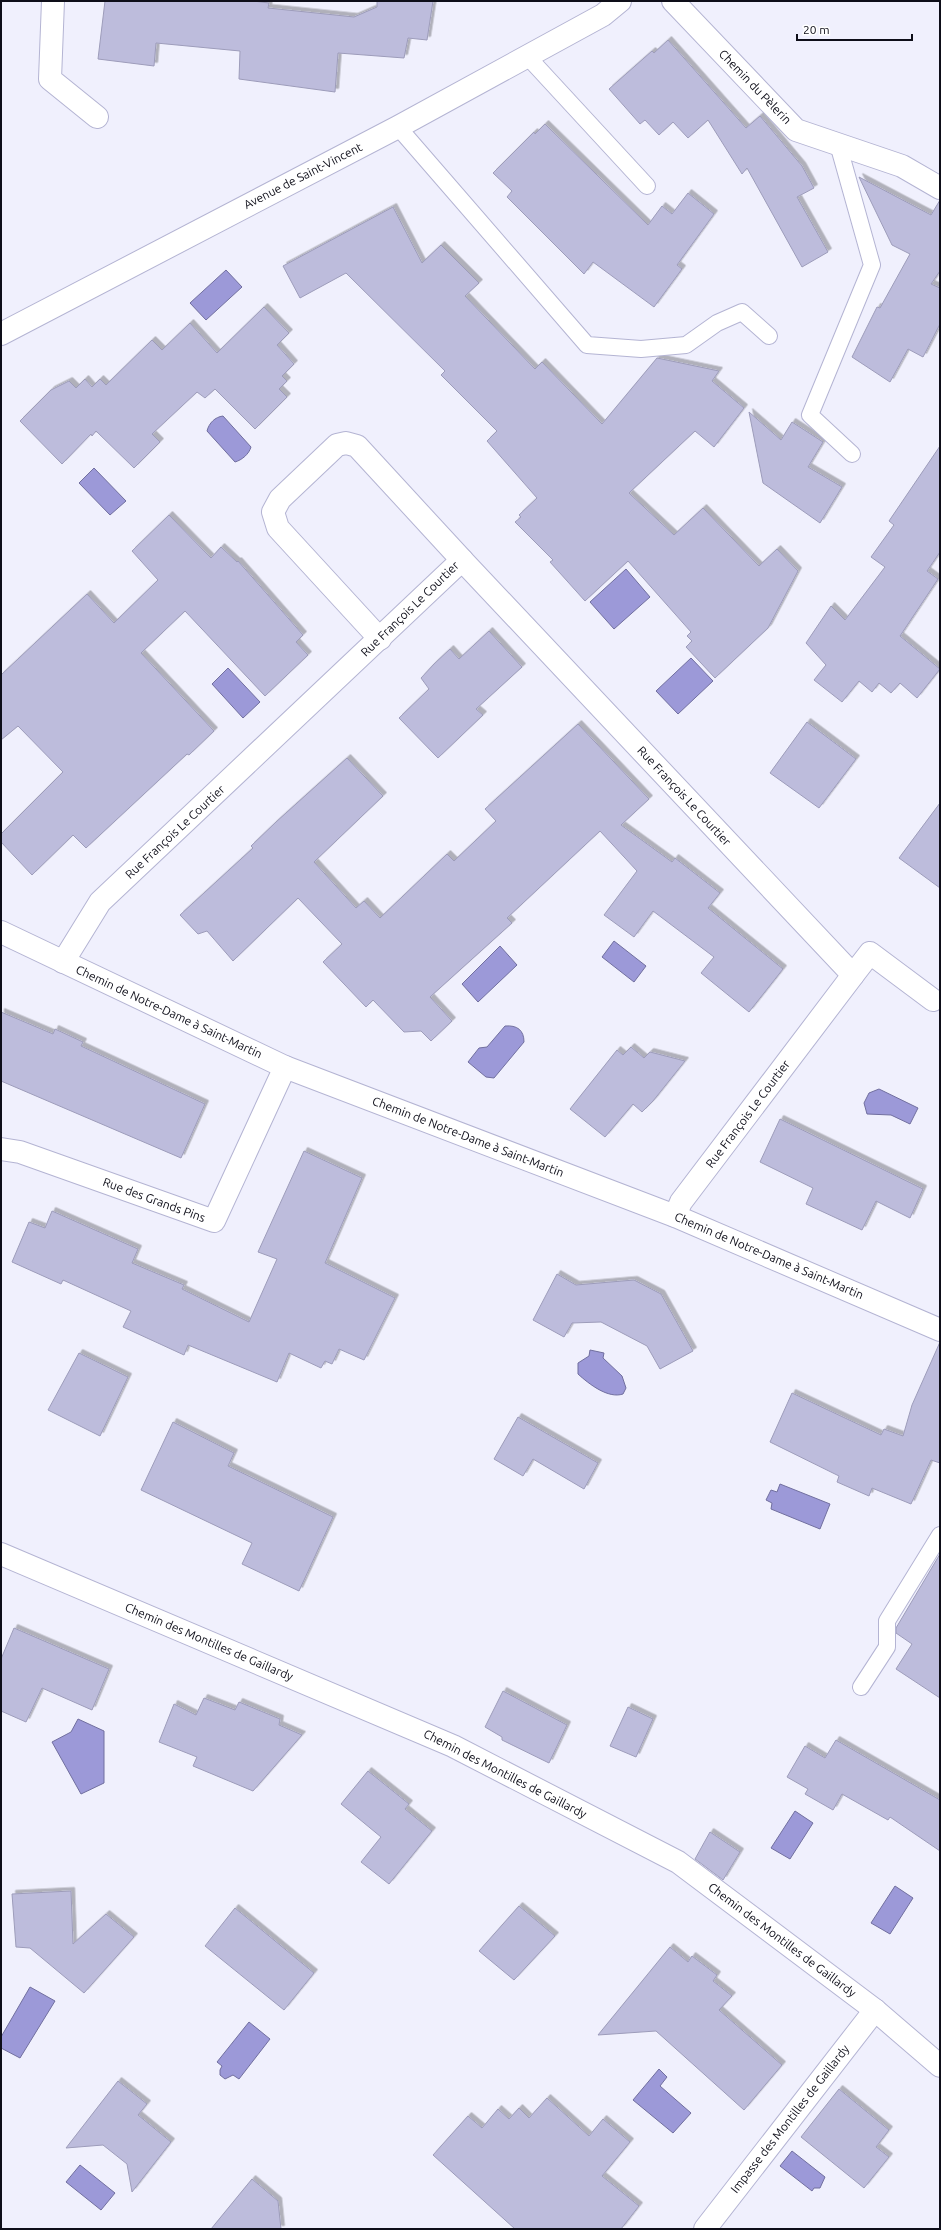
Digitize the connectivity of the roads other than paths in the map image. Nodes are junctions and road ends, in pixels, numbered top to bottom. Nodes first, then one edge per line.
1 (53, 1) edge
2 (620, 1) edge
3 (673, 1) edge
4 (609, 8) edge
5 (527, 56) junction
6 (97, 117) dead end
7 (398, 127) junction
8 (838, 144) junction
9 (647, 186) dead end
10 (940, 188) edge
11 (1, 334) edge
12 (769, 336) dead end
13 (852, 454) dead end
14 (462, 560) junction
15 (380, 639) junction
16 (1, 932) edge
17 (63, 962) junction
18 (853, 975) junction
19 (933, 1000) dead end
20 (285, 1067) junction
21 (1, 1149) edge
22 (675, 1216) junction
23 (940, 1330) edge
24 (940, 1535) edge
25 (1, 1554) edge
26 (861, 1687) dead end
27 (875, 2010) junction
28 (940, 2066) edge
29 (705, 2229) edge

1 - 6 street
2 - 4 street, Avenue de Saint-Vincent
3 - 8 street, Chemin du Pèlerin
4 - 5 street, Avenue de Saint-Vincent
5 - 7 street, Avenue de Saint-Vincent
5 - 9 lane
7 - 11 street, Avenue de Saint-Vincent
7 - 12 lane
8 - 10 street, Chemin du Pèlerin
8 - 13 lane
14 - 15 street, Rue François Le Courtier
14 - 15 street
14 - 18 street, Rue François Le Courtier
15 - 17 street, Rue François Le Courtier
16 - 17 street, Chemin de Notre-Dame à Saint-Martin
17 - 20 street, Chemin de Notre-Dame à Saint-Martin
18 - 19 street, Rue François Le Courtier
18 - 22 street, Rue François Le Courtier
20 - 21 street, Rue des Grands Pins
20 - 22 street, Chemin de Notre-Dame à Saint-Martin
22 - 23 street, Chemin de Notre-Dame à Saint-Martin
24 - 26 lane
25 - 27 street, Chemin des Montilles de Gaillardy
27 - 28 street, Chemin des Montilles de Gaillardy
27 - 29 street, Impasse des Montilles de Gaillardy

